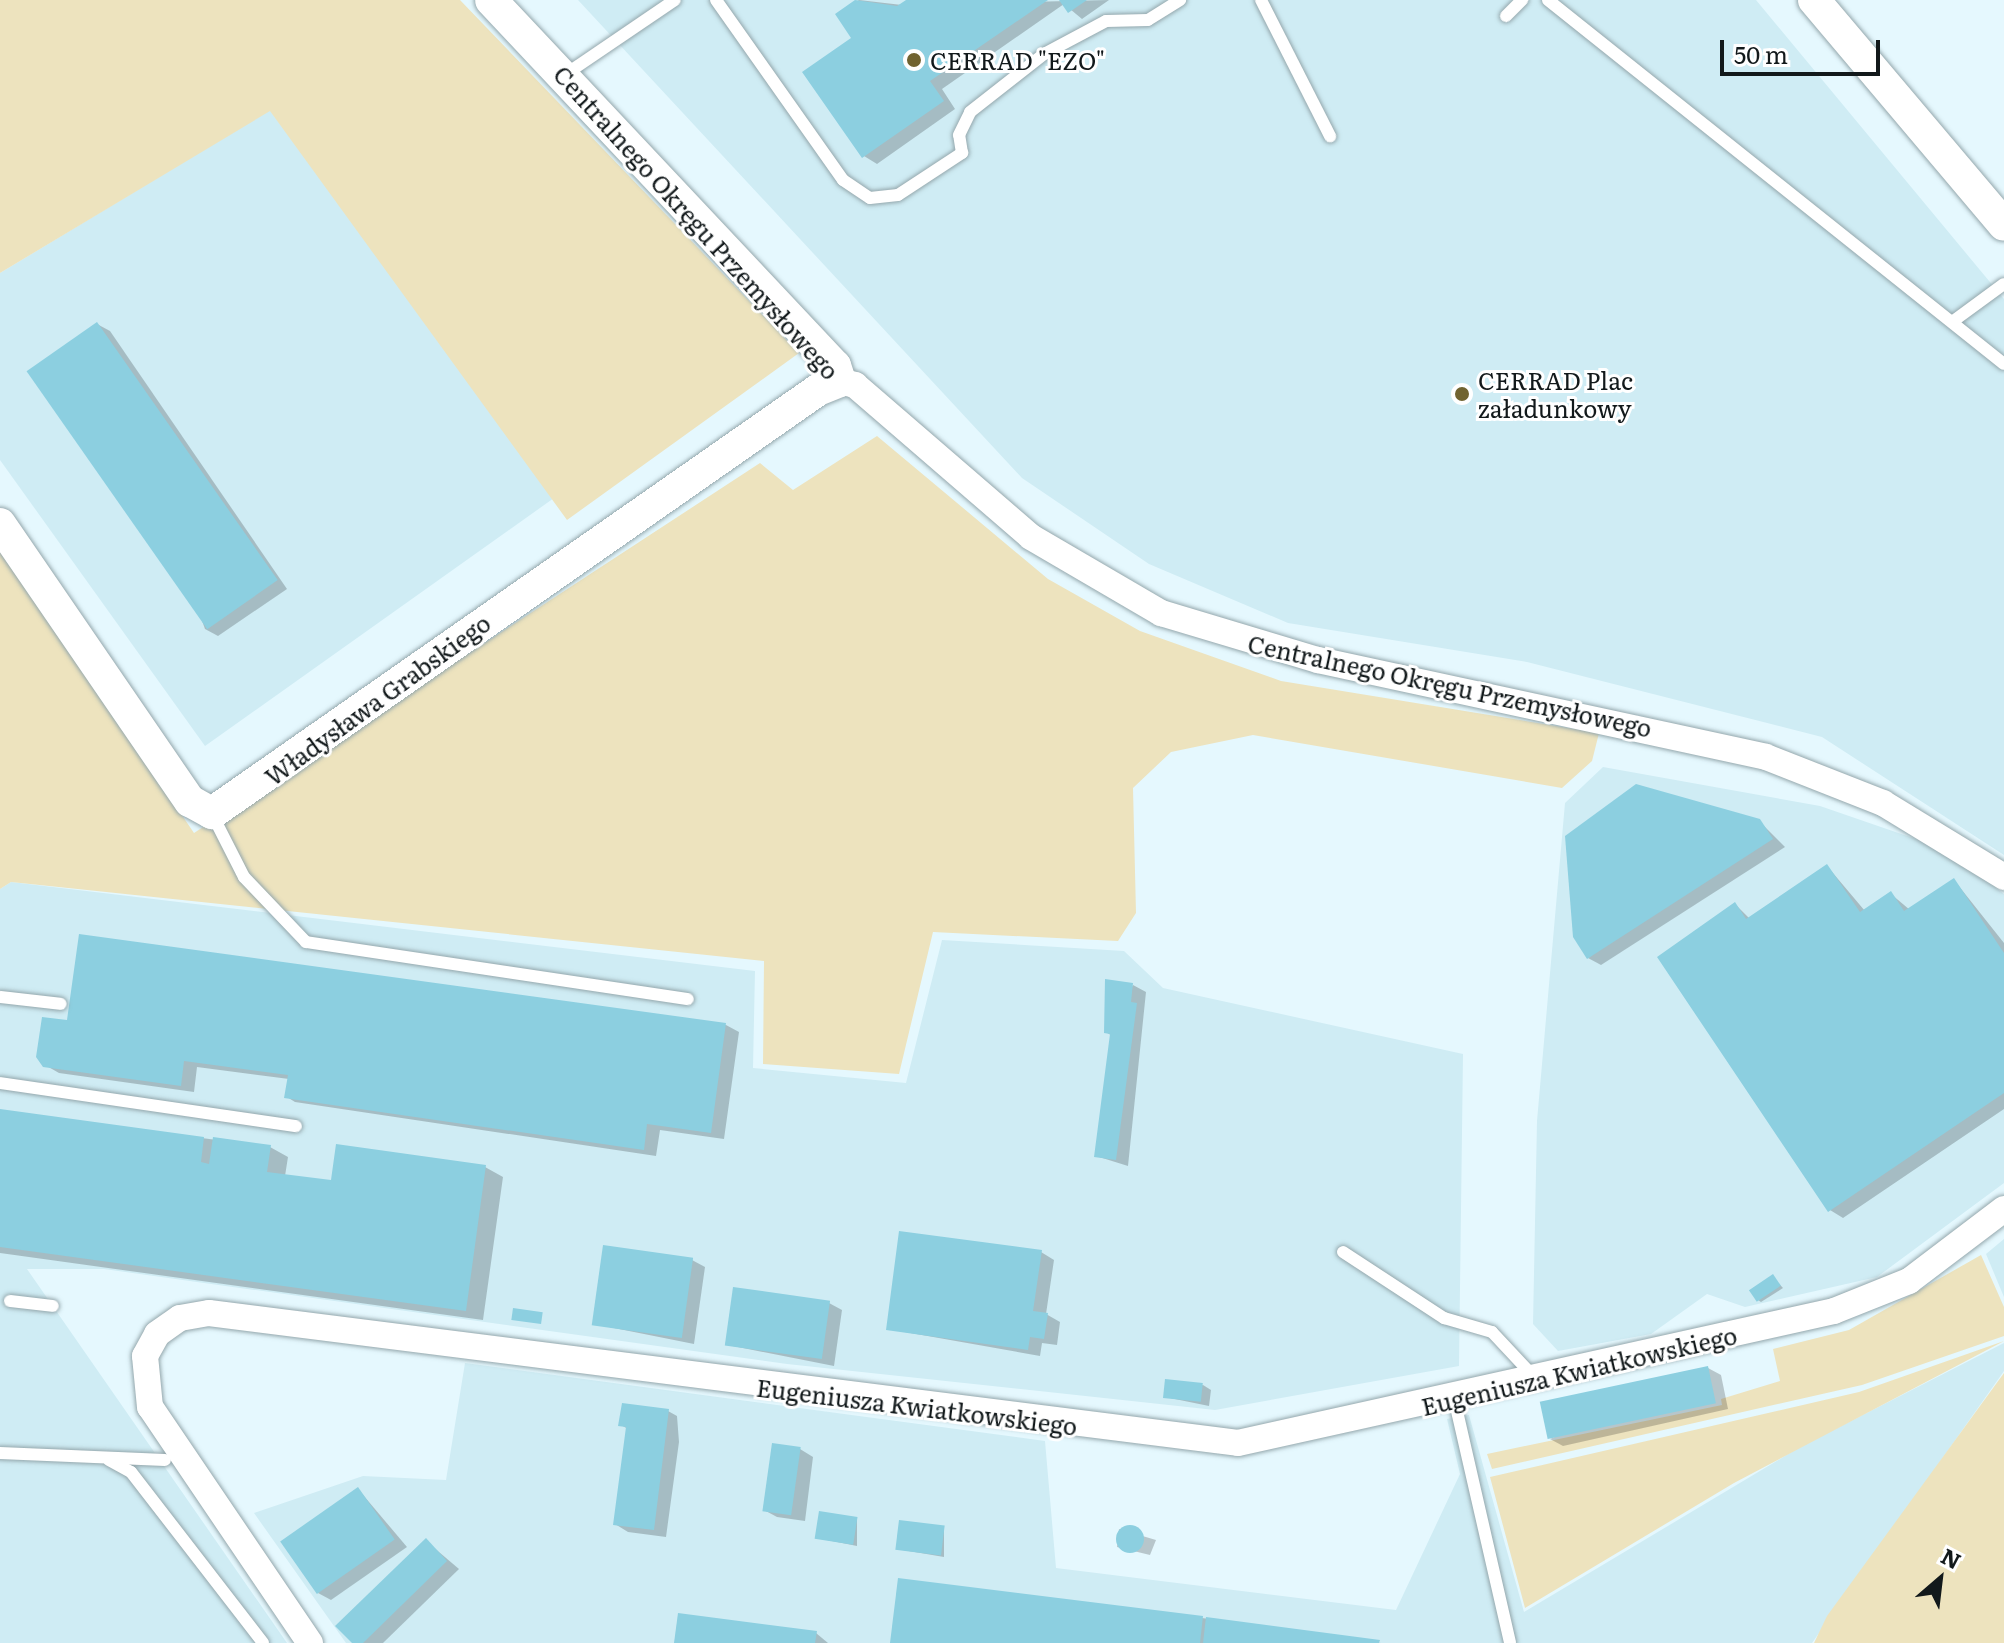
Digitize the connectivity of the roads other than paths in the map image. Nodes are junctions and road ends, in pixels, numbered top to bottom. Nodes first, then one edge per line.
1 (491, 0) edge
2 (675, 0) edge
3 (716, 0) edge
4 (1180, 0) edge
5 (1261, 0) edge
6 (1522, 0) edge
7 (1548, 0) edge
8 (1814, 0) edge
9 (1506, 16) dead end
10 (563, 76) junction
11 (1330, 136) dead end
12 (2004, 225) edge
13 (2004, 284) edge
14 (1952, 322) junction
15 (2004, 364) edge
16 (840, 381) junction
17 (0, 524) edge
18 (212, 813) junction
19 (2004, 877) edge
20 (0, 997) edge
21 (688, 999) dead end
22 (61, 1004) dead end
23 (0, 1083) edge
24 (296, 1126) dead end
25 (2004, 1209) edge
26 (1343, 1252) dead end
27 (5, 1300) edge
28 (53, 1306) dead end
29 (30, 1309) dead end
30 (1536, 1379) junction
31 (1454, 1398) junction
32 (0, 1453) edge
33 (109, 1460) junction
34 (165, 1460) dead end
35 (263, 1643) edge
36 (310, 1643) edge
37 (1510, 1643) edge

1 - 10 street, Centralnego Okręgu Przemysłowego
2 - 10 lane
3 - 4 lane
5 - 11 lane
6 - 9 lane
7 - 14 lane
8 - 12 street
10 - 16 street, Centralnego Okręgu Przemysłowego
13 - 14 lane
14 - 15 lane
16 - 18 street, Władysława Grabskiego
16 - 19 street, Centralnego Okręgu Przemysłowego
17 - 18 street
18 - 21 lane
20 - 22 lane
23 - 24 lane
25 - 30 street, Eugeniusza Kwiatkowskiego
26 - 30 lane
27 - 28 lane
27 - 29 lane
30 - 31 street, Eugeniusza Kwiatkowskiego
31 - 36 street, Eugeniusza Kwiatkowskiego
31 - 37 lane
32 - 33 lane
33 - 34 lane
33 - 35 lane

